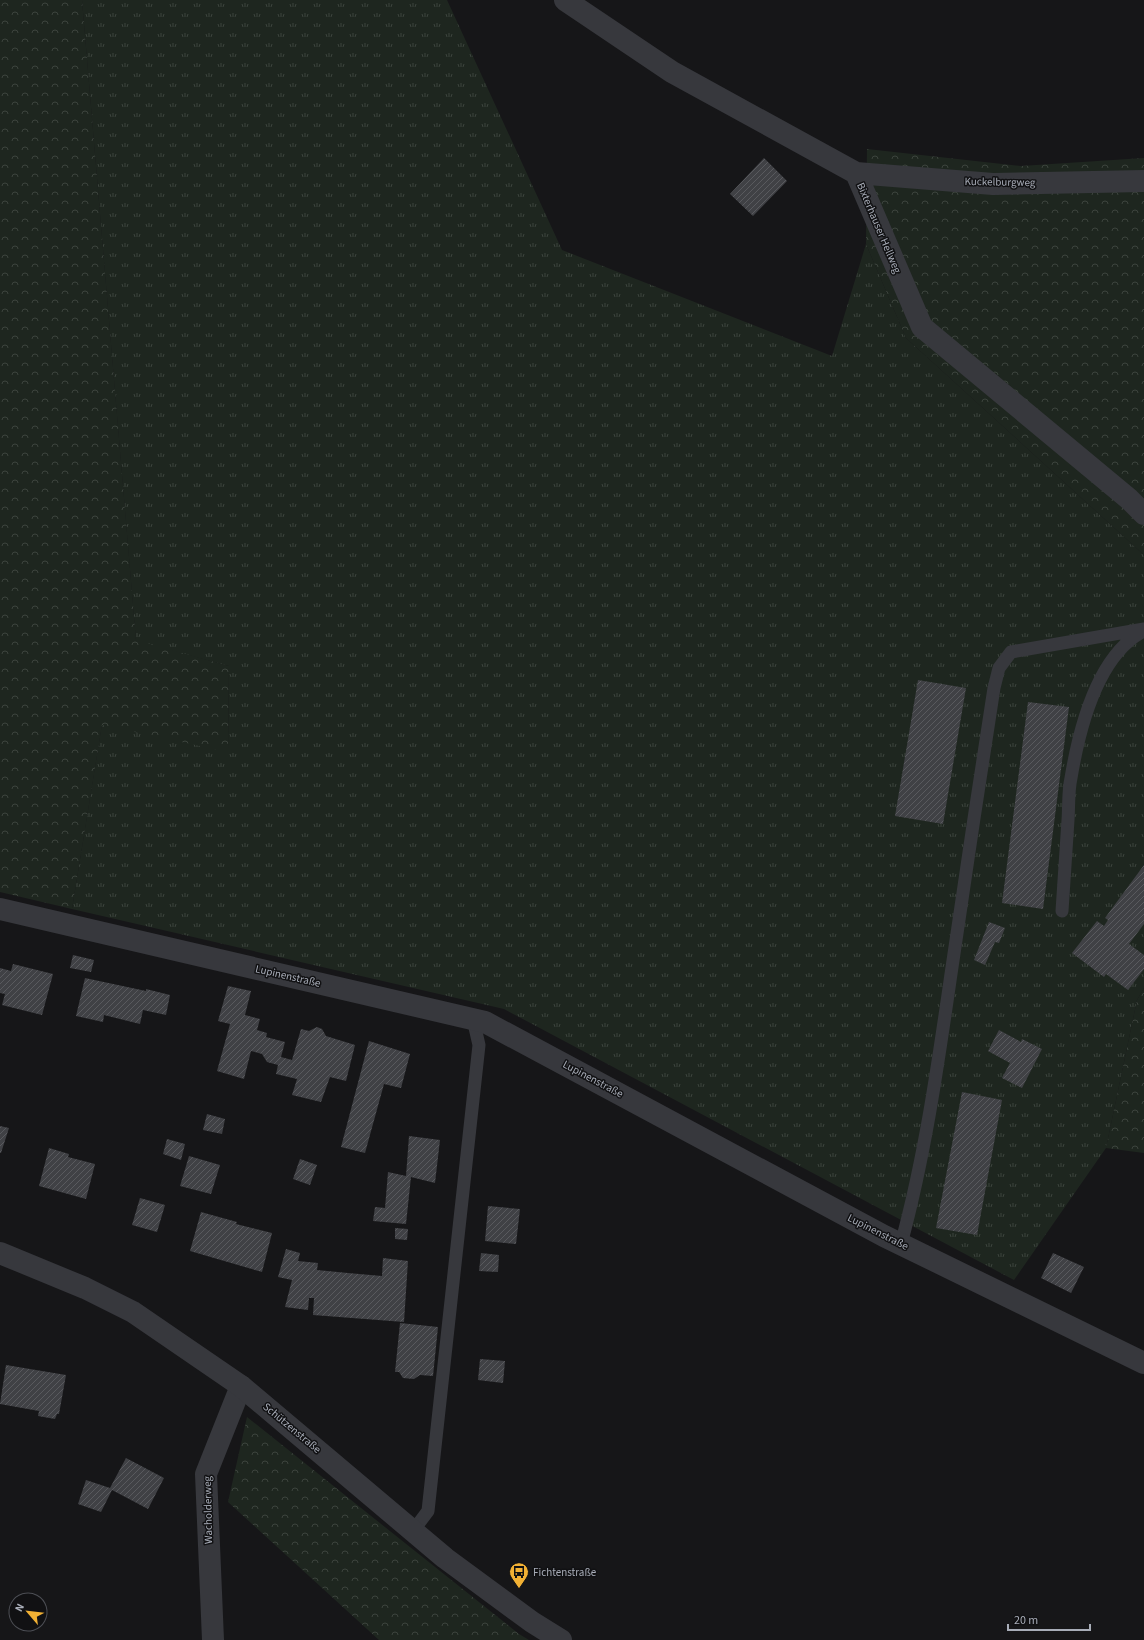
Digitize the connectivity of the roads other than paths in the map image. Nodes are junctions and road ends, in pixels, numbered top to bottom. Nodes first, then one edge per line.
1 (565, 0) edge
2 (856, 173) junction
3 (1144, 181) edge
4 (1144, 514) edge
5 (1144, 630) edge
6 (0, 909) edge
7 (1062, 912) dead end
8 (473, 1019) junction
9 (900, 1244) junction
10 (0, 1253) edge
11 (1144, 1363) edge
12 (241, 1386) junction
13 (413, 1531) junction
14 (213, 1640) edge
15 (561, 1640) edge

1 - 2 street, Bixterhauser Hellweg
2 - 3 street, Kuckelburgweg
2 - 4 street, Bixterhauser Hellweg
5 - 7 lane
5 - 9 lane
6 - 8 street, Lupinenstraße
8 - 9 street, Lupinenstraße
8 - 13 lane
9 - 11 street, Lupinenstraße
10 - 12 street, Schützenstraße
12 - 13 street, Schützenstraße
12 - 14 street, Wacholderweg
13 - 15 street, Schützenstraße

